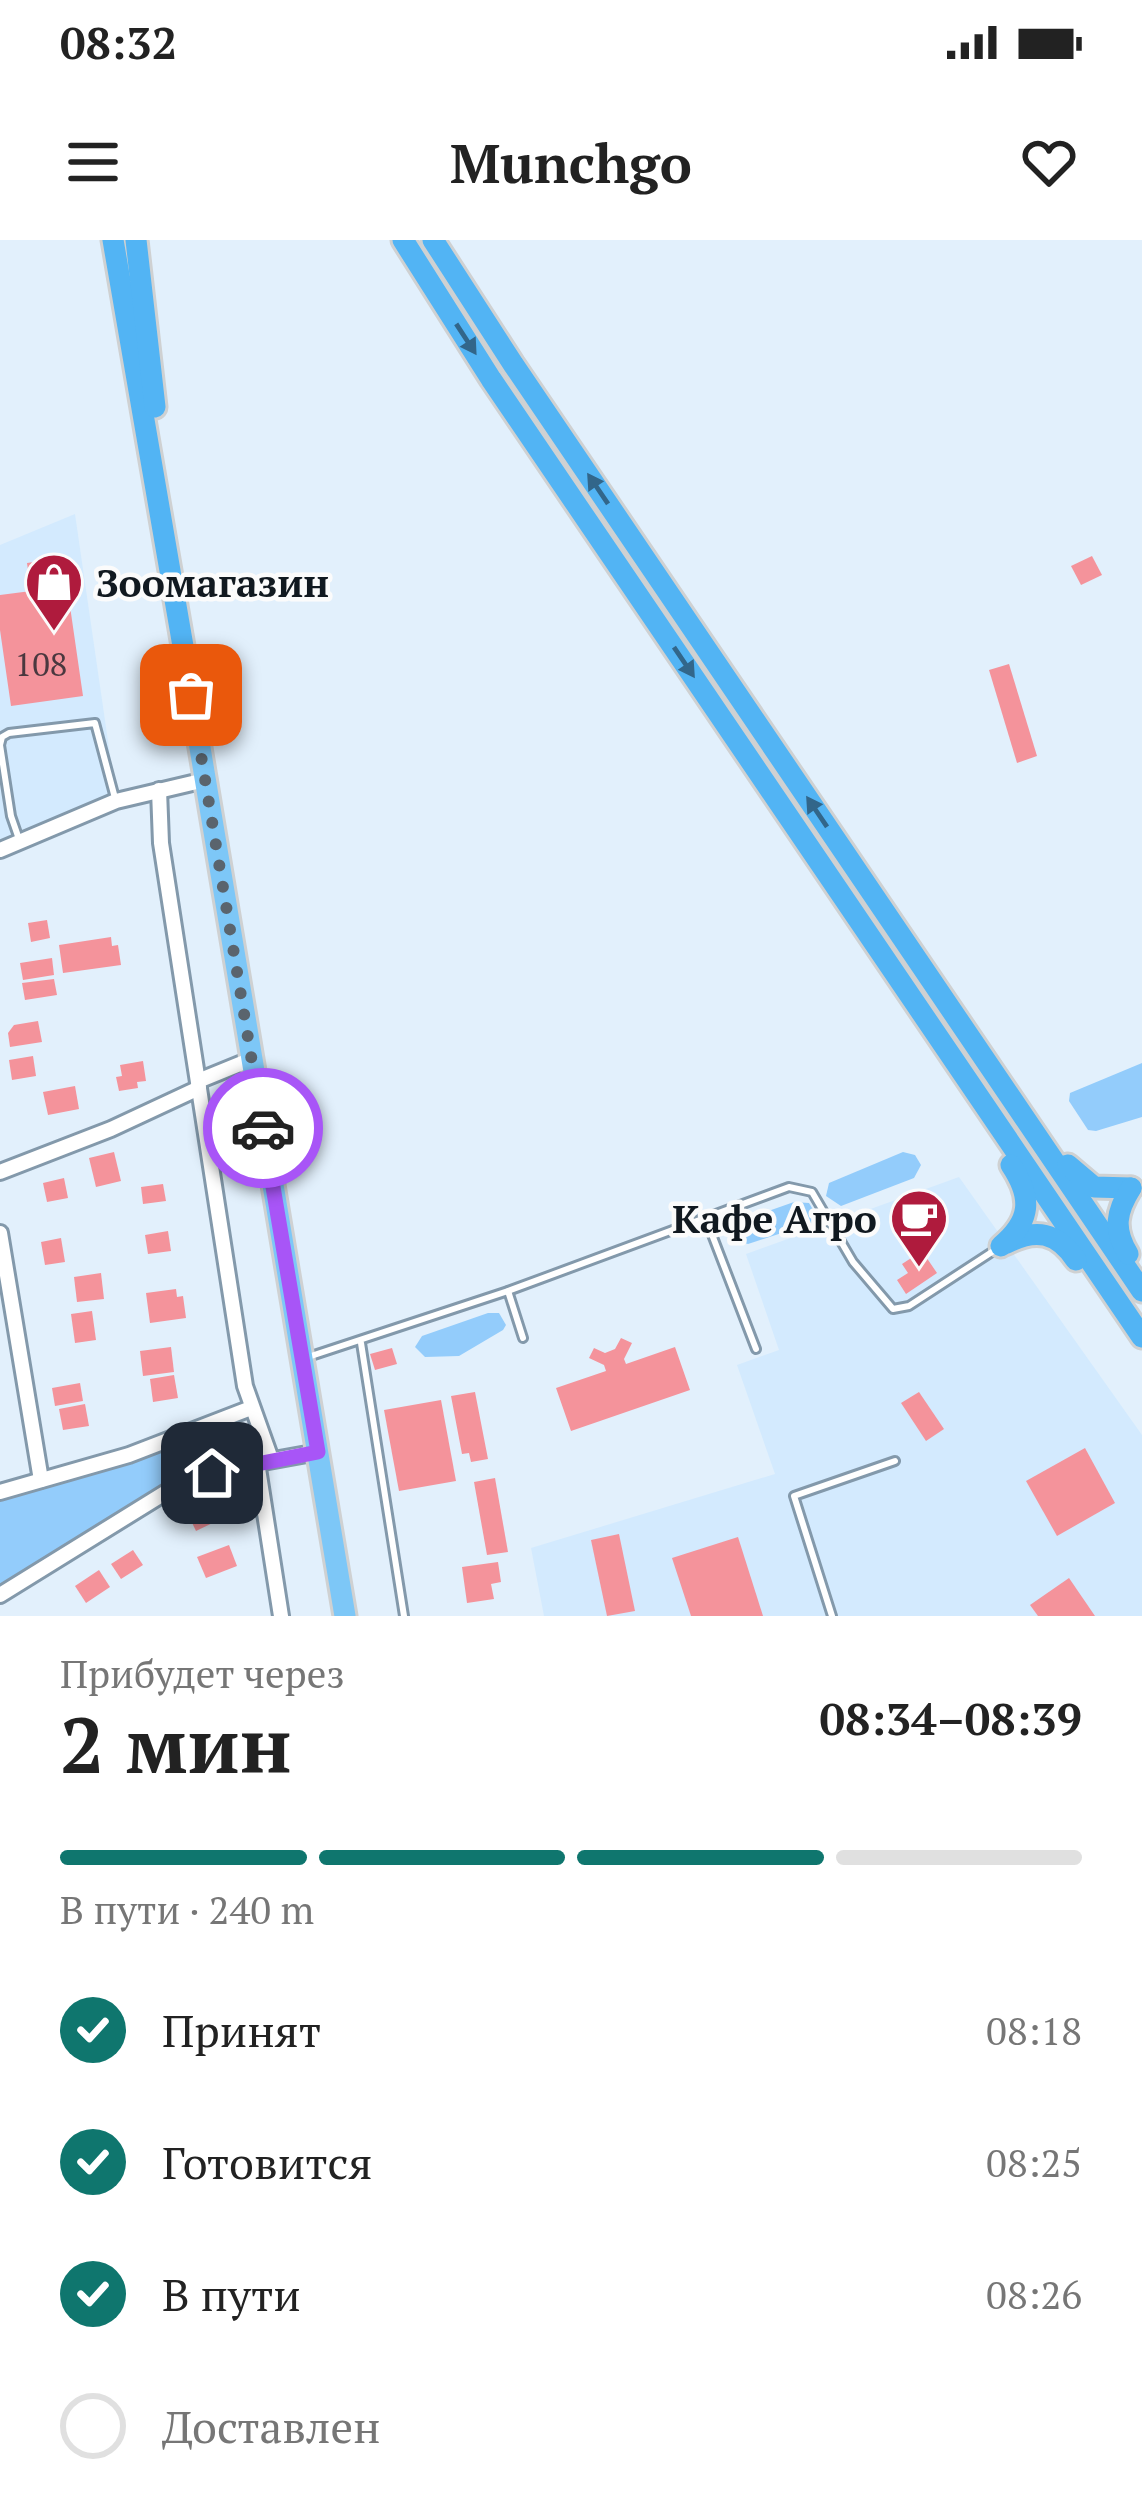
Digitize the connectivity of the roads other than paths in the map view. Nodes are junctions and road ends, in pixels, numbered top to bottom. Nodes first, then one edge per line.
1 (113, 240) edge
2 (136, 240) edge
3 (403, 240) edge
4 (434, 240) edge
5 (184, 652) junction
6 (206, 780) junction
7 (159, 790) junction
8 (116, 801) junction
9 (20, 842) junction
10 (842, 849) junction
11 (0, 850) edge
12 (845, 899) junction
13 (252, 1059) junction
14 (199, 1084) junction
15 (0, 1172) edge
16 (1136, 1186) edge
17 (706, 1219) junction
18 (0, 1233) edge
19 (1001, 1246) junction
20 (1142, 1274) edge
21 (508, 1291) junction
22 (1142, 1291) edge
23 (1142, 1337) edge
24 (523, 1338) dead end
25 (361, 1343) junction
26 (756, 1349) dead end
27 (1142, 1356) edge
28 (302, 1359) junction
29 (250, 1408) junction
30 (318, 1452) junction
31 (264, 1460) junction
32 (895, 1461) dead end
33 (41, 1480) junction
34 (0, 1492) edge
35 (0, 1594) edge
36 (281, 1616) edge
37 (345, 1616) edge
38 (404, 1616) edge
39 (832, 1616) edge

1 - 5 highway
2 - 5 highway
3 -> 12 highway
10 -> 4 highway
5 - 6 main road
6 - 7 street
6 - 13 main road
7 - 8 street
7 - 14 street
8 - 9 street
8 - 9 lane
9 - 11 street
10 - 16 highway
10 - 22 highway
12 - 19 highway
12 - 23 highway
13 - 14 street
13 - 28 main road
14 - 15 street
14 - 29 street
16 - 20 highway
17 - 19 lane
17 - 21 lane
17 - 26 lane
18 - 33 street
19 - 27 highway
21 - 24 lane
21 - 25 lane
25 - 28 lane
25 - 38 lane
28 - 30 main road
29 - 31 street
29 - 33 street
30 - 31 street
30 - 37 main road
31 - 35 street
31 - 36 street
32 - 39 lane
33 - 34 street

